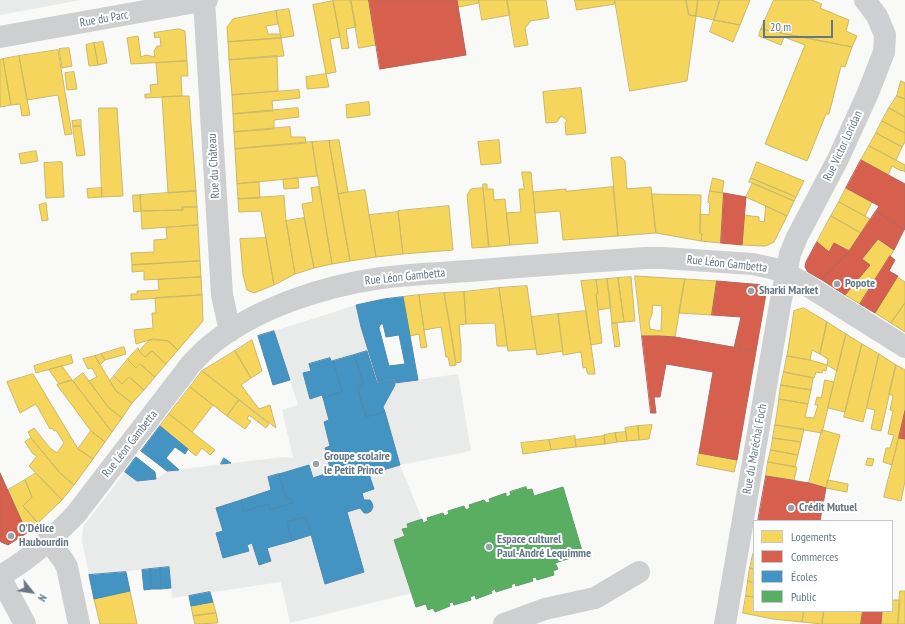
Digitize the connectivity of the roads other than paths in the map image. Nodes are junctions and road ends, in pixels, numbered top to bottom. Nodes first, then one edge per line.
1 (205, 0) edge
2 (871, 8) edge
3 (0, 37) edge
4 (786, 273) junction
5 (230, 331) junction
6 (905, 347) edge
7 (49, 541) junction
8 (640, 572) dead end
9 (0, 577) edge
10 (25, 624) edge
11 (79, 624) edge
12 (504, 624) edge
13 (725, 624) edge

1 - 3 street, Rue du Parc
1 - 5 street, Rue du Château
2 - 4 street, Rue Victor Loridan
4 - 5 street, Rue Léon Gambetta
4 - 6 street, Rue Léon Gambetta
4 - 13 street, Rue du Maréchal Foch
5 - 7 street, Rue Léon Gambetta
7 - 9 street, Rue Léon Gambetta
7 - 11 street
8 - 12 street
9 - 10 street

